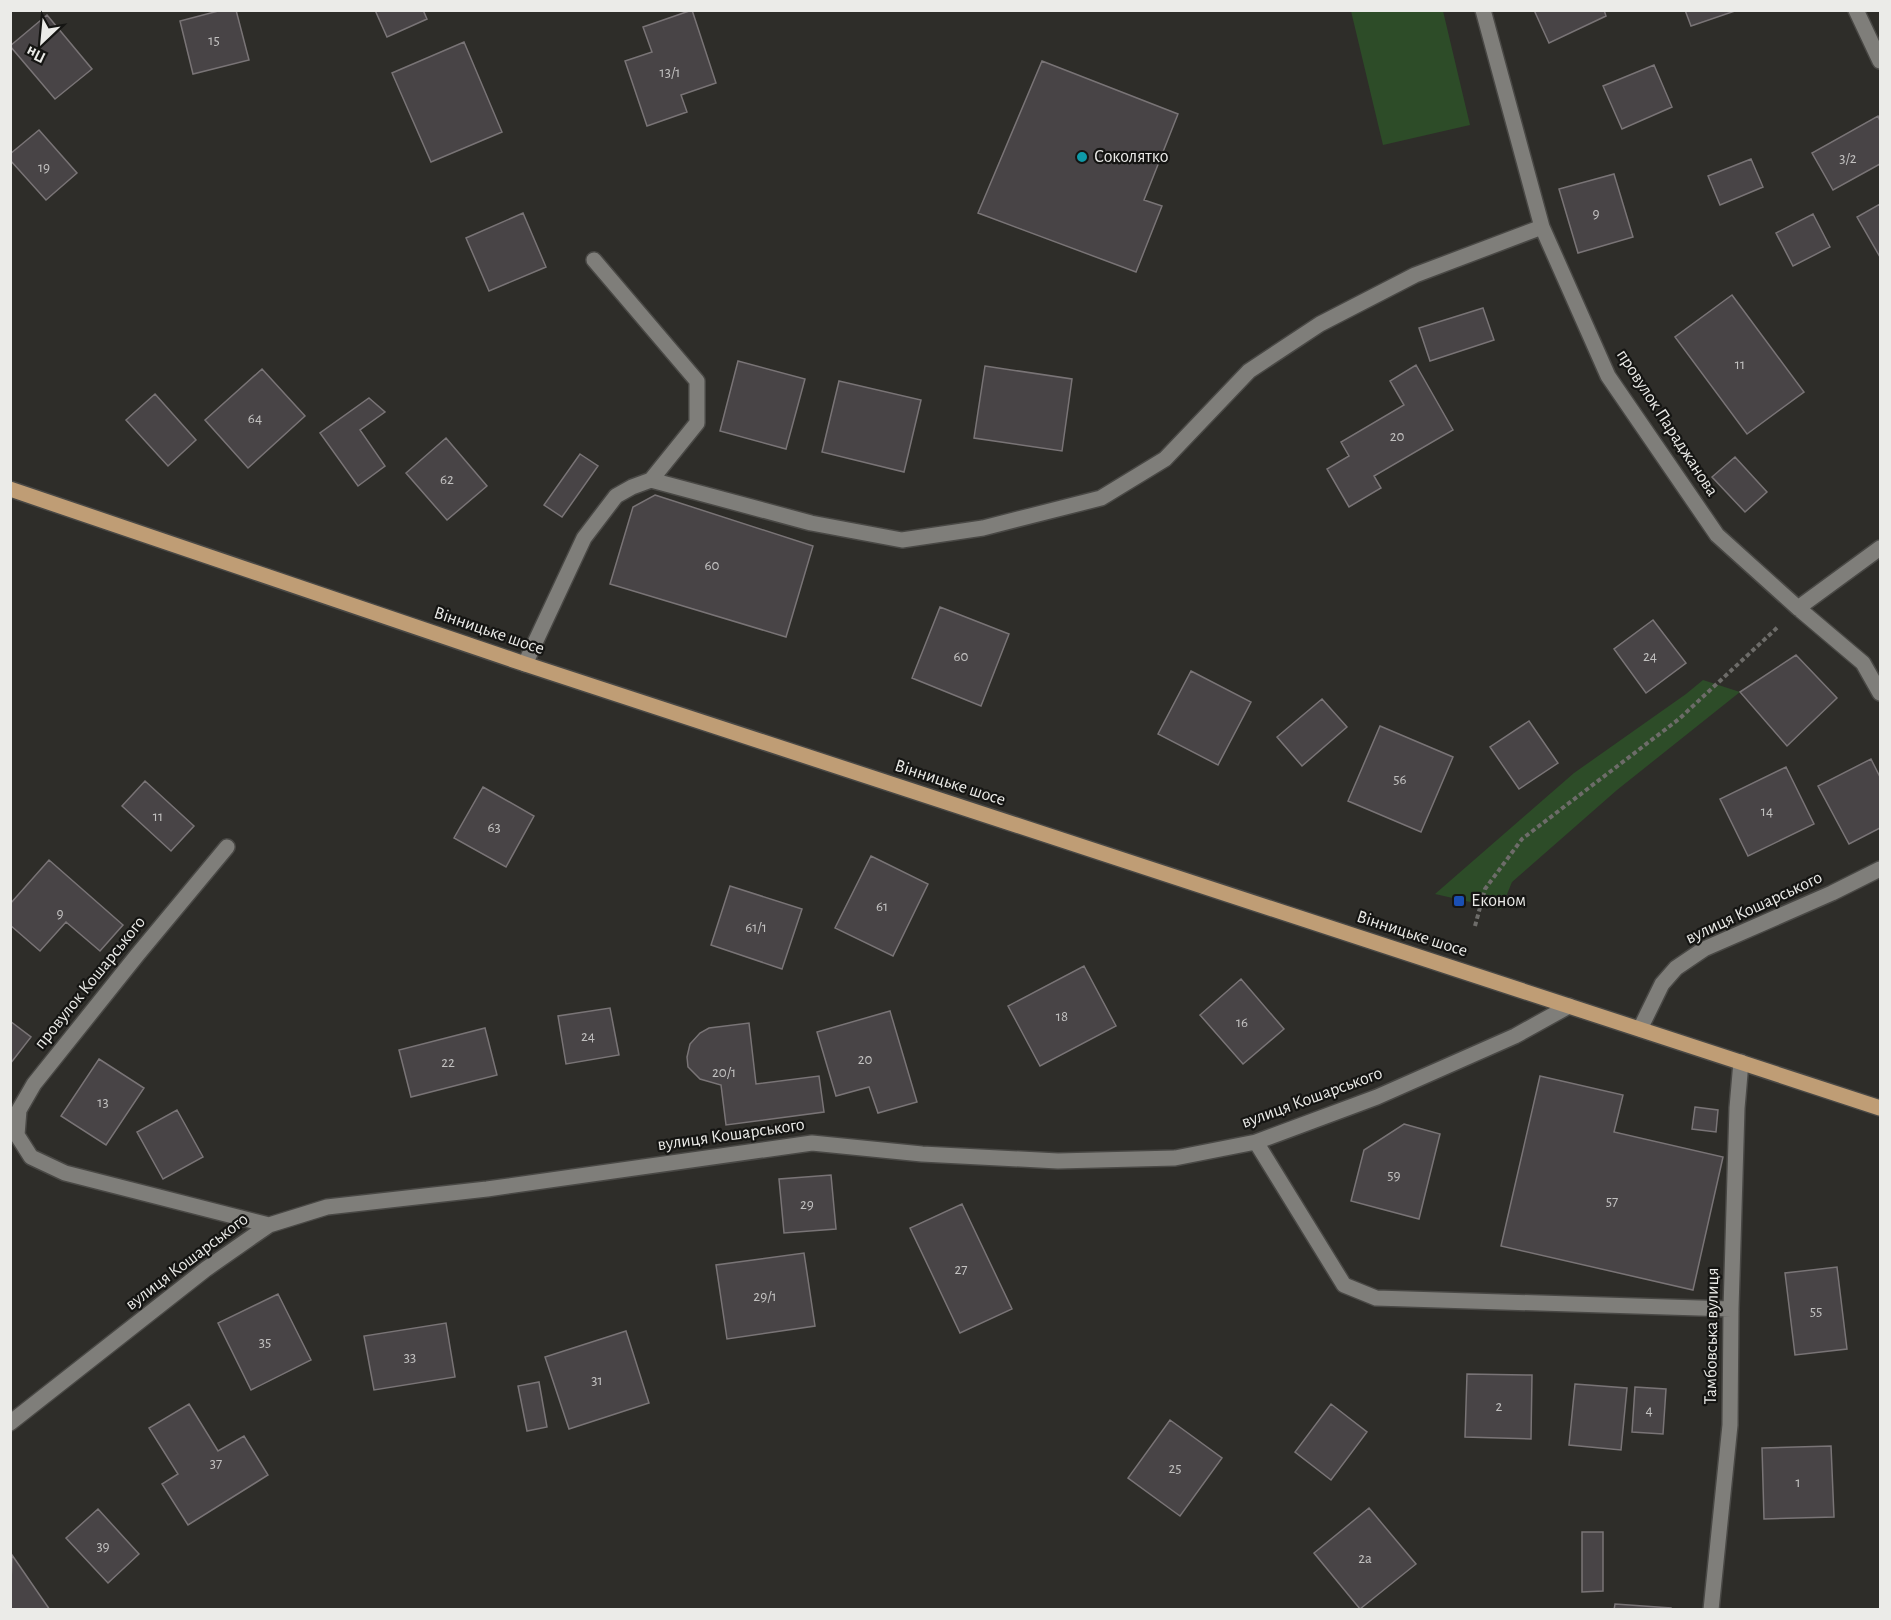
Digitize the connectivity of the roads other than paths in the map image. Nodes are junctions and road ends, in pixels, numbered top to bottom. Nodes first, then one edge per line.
1 (1483, 10) edge
2 (1856, 10) edge
3 (1881, 61) edge
4 (1542, 227) junction
5 (594, 260) dead end
6 (651, 480) junction
7 (10, 489) edge
8 (1881, 548) edge
9 (1798, 608) junction
10 (525, 664) junction
11 (1881, 693) edge
12 (227, 848) dead end
13 (1881, 870) edge
14 (1569, 1006) junction
15 (1640, 1029) junction
16 (1741, 1062) junction
17 (1881, 1108) edge
18 (1256, 1142) junction
19 (269, 1225) junction
20 (1731, 1309) junction
21 (10, 1423) edge
22 (1711, 1610) edge

1 - 4 street, провулок Параджанова
2 - 3 street
4 - 6 street
4 - 9 street, провулок Параджанова
5 - 6 street
6 - 10 street
7 - 10 main road, Вінницьке шосе
8 - 9 street
9 - 11 street, провулок Параджанова
10 - 14 main road, Вінницьке шосе
12 - 19 street, провулок Кошарського
13 - 15 street, вулиця Кошарського
14 - 15 main road, Вінницьке шосе
14 - 18 street, вулиця Кошарського
15 - 16 main road, Вінницьке шосе
16 - 17 main road, Вінницьке шосе
16 - 20 street, Тамбовська вулиця
18 - 19 street, вулиця Кошарського
18 - 20 street
19 - 21 street, вулиця Кошарського
20 - 22 street, Тамбовська вулиця

